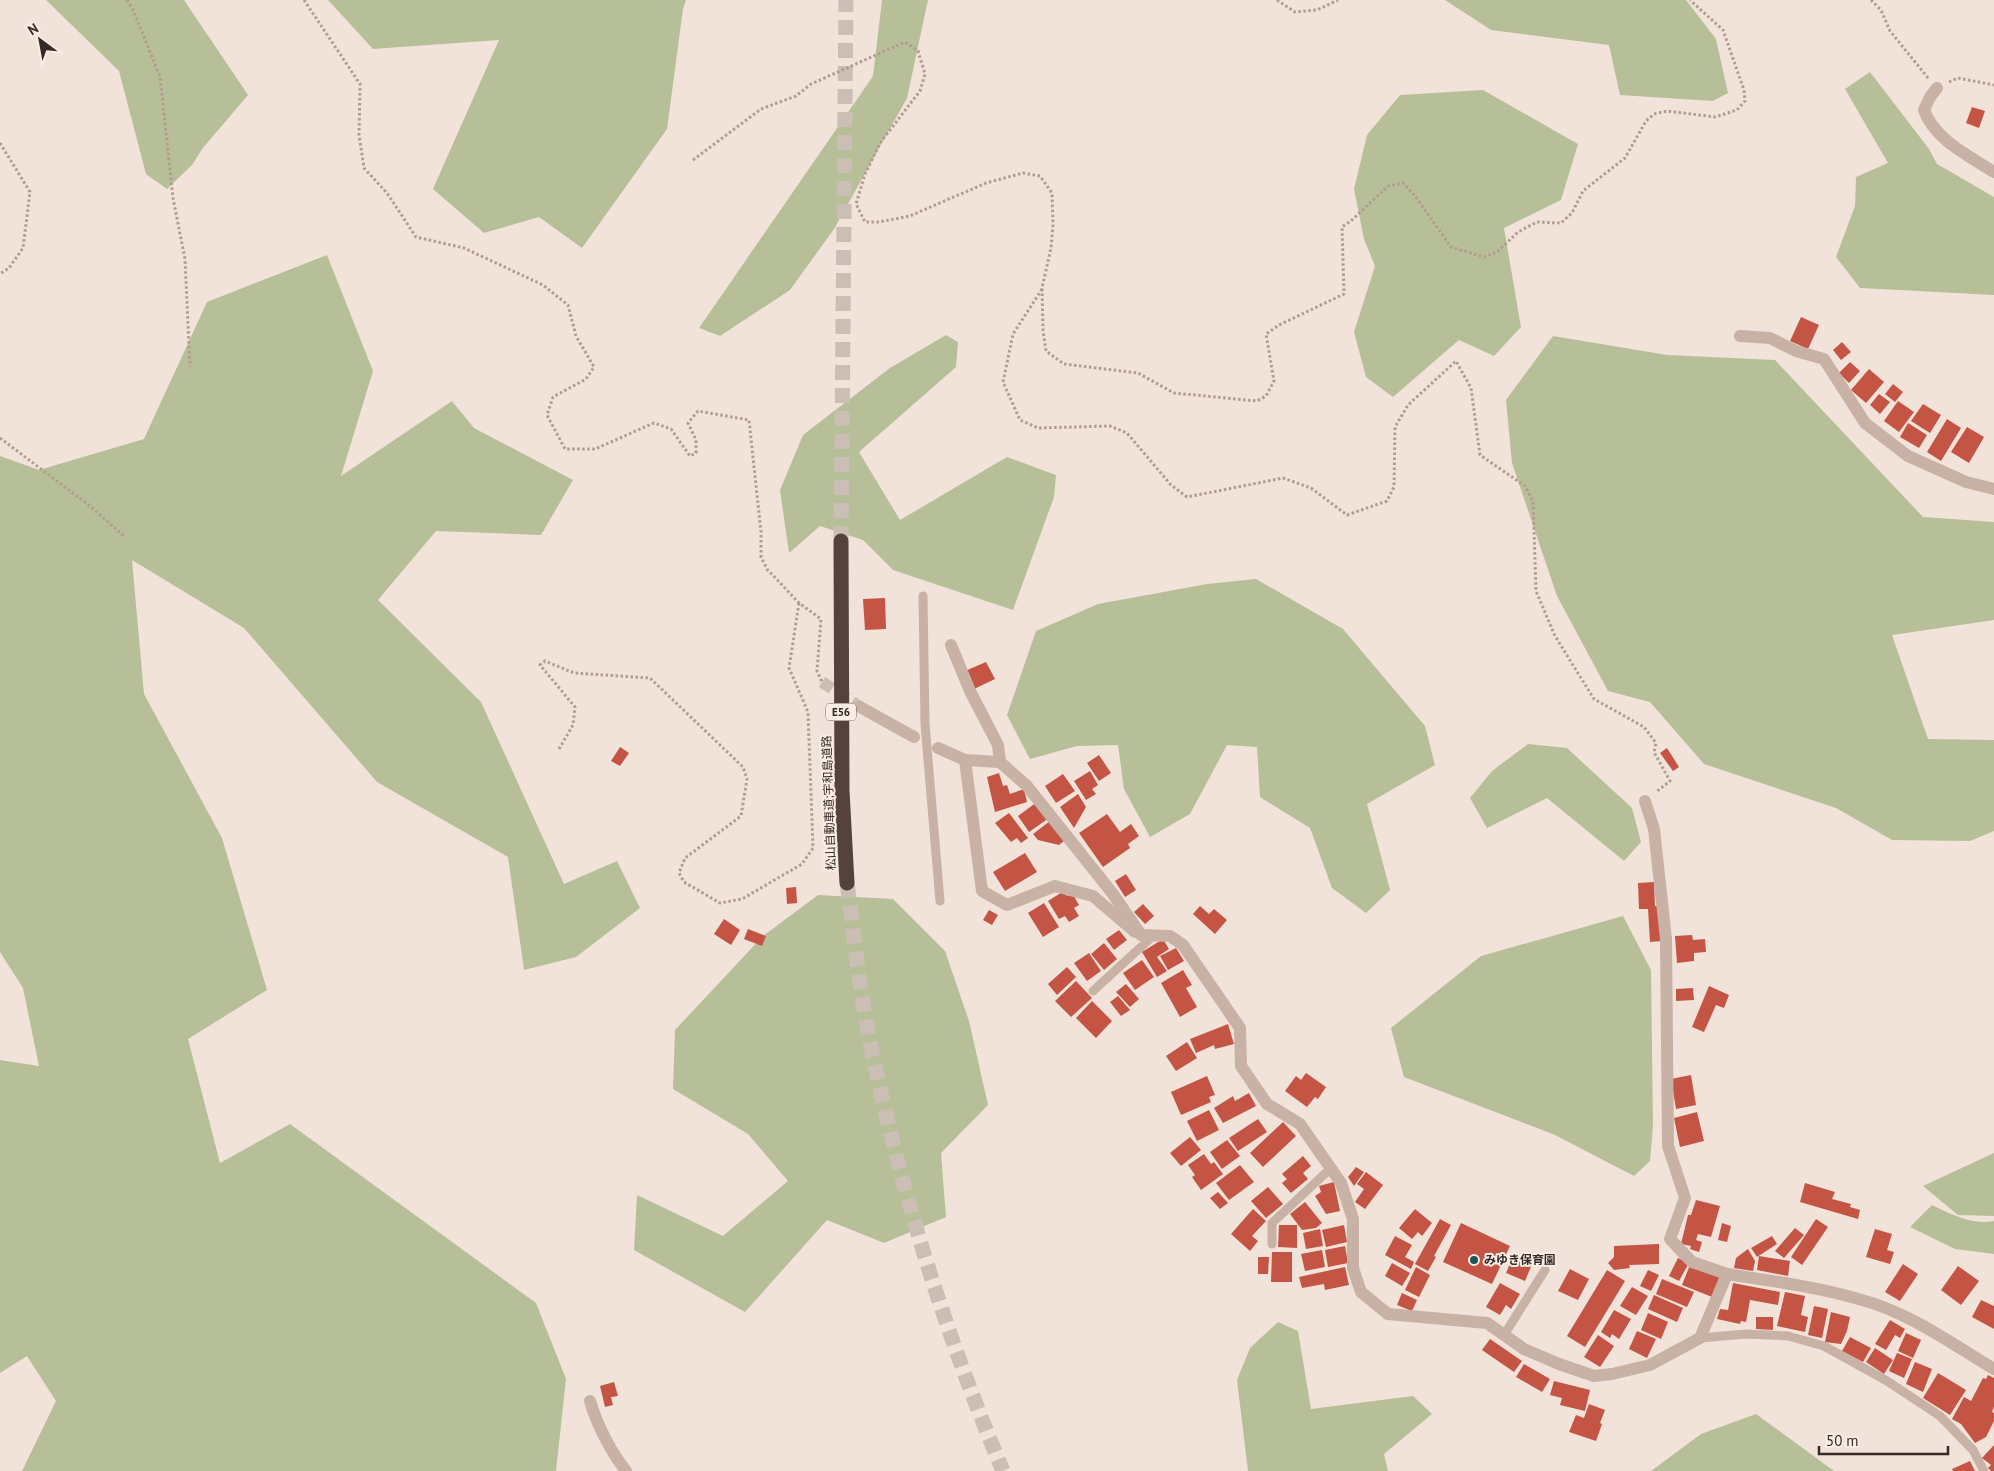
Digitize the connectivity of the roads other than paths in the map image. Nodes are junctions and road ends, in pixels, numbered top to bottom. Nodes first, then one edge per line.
1 (1937, 88) road end
2 (1994, 172) edge
3 (1740, 336) dead end
4 (1994, 489) edge
5 (841, 541) tunnel mouth
6 (923, 596) dead end
7 (951, 645) dead end
8 (860, 707) tunnel mouth
9 (914, 737) dead end
10 (938, 748) dead end
11 (965, 760) junction
12 (1000, 762) junction
13 (1645, 801) road end
14 (848, 883) tunnel mouth
15 (940, 901) dead end
16 (1147, 935) junction
17 (1093, 991) dead end
18 (1330, 1169) junction
19 (1272, 1244) dead end
20 (1546, 1270) dead end
21 (1727, 1274) junction
22 (1504, 1335) junction
23 (1700, 1338) junction
24 (1994, 1369) edge
25 (590, 1401) dead end
26 (626, 1471) edge
27 (1984, 1471) edge

1 - 2 street
3 - 4 street
5 - 14 highway, 松山自動車道;宇和島道路 / E56
6 - 15 lane
7 - 12 street
8 - 9 street
10 - 11 street
11 - 12 street
11 - 16 street
12 - 16 street
13 - 21 street
16 - 17 lane
16 - 18 street
18 - 19 lane
18 - 22 street
20 - 22 lane
21 - 23 street
21 - 24 street
22 - 23 street
23 - 27 lane
25 - 26 street

